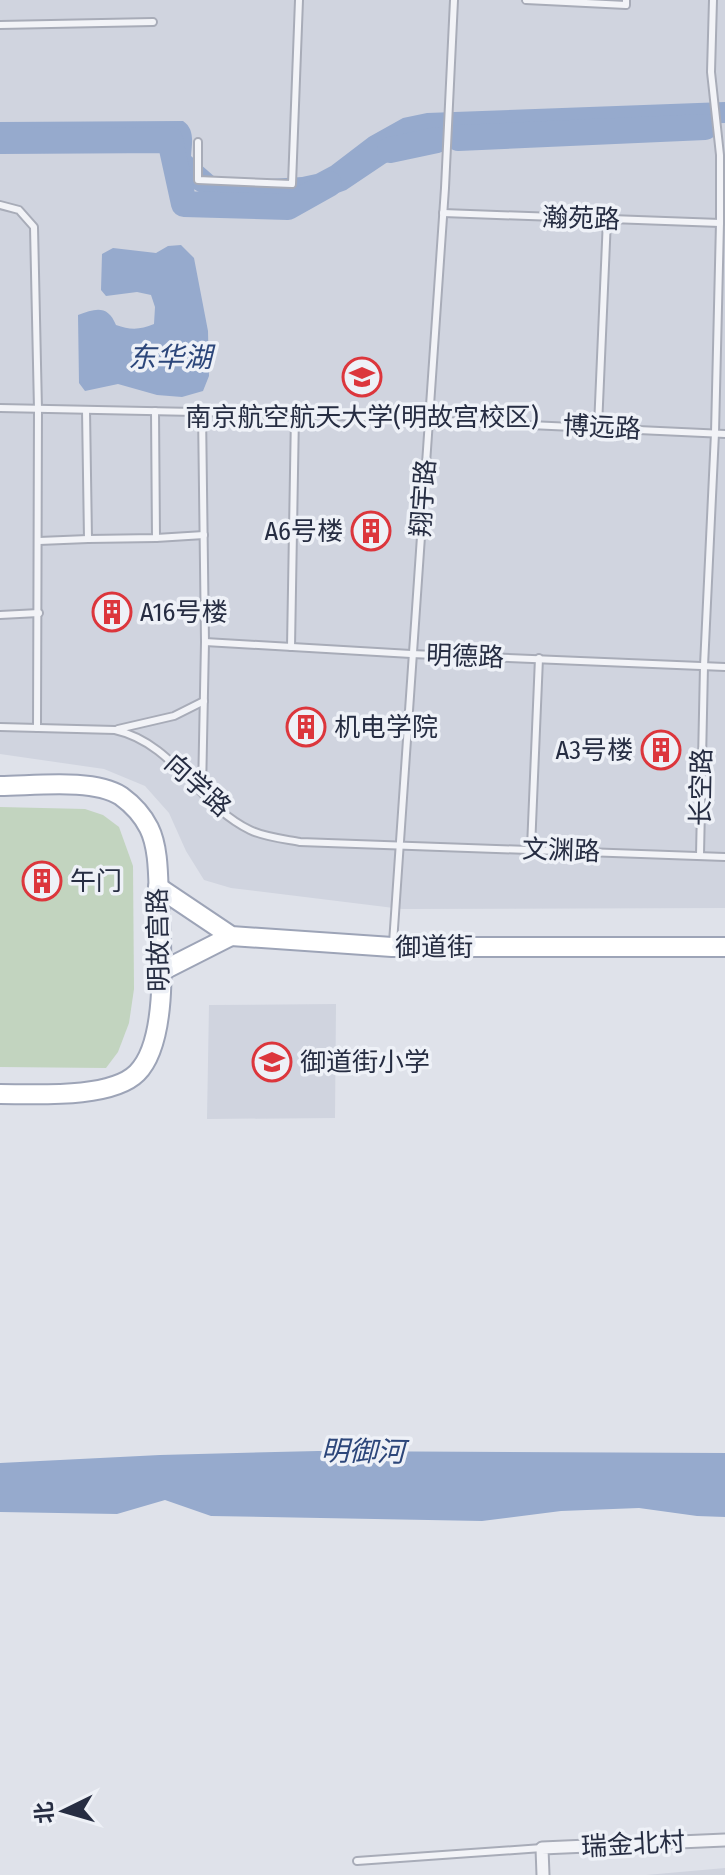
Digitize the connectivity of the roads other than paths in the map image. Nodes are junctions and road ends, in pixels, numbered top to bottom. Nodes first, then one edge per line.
1 (299, 0) edge
2 (454, 0) edge
3 (526, 0) edge
4 (626, 0) edge
5 (713, 0) edge
6 (153, 22) dead end
7 (0, 25) edge
8 (198, 142) dead end
9 (0, 205) edge
10 (443, 213) junction
11 (607, 219) junction
12 (720, 223) junction
13 (0, 408) edge
14 (38, 409) junction
15 (86, 410) junction
16 (155, 411) junction
17 (202, 412) junction
18 (295, 414) junction
19 (428, 421) junction
20 (598, 427) junction
21 (715, 433) junction
22 (725, 434) edge
23 (204, 535) junction
24 (156, 538) junction
25 (88, 539) junction
26 (39, 541) junction
27 (39, 613) junction
28 (0, 615) edge
29 (205, 642) junction
30 (291, 647) junction
31 (411, 654) junction
32 (539, 658) junction
33 (704, 666) junction
34 (725, 667) edge
35 (204, 701) junction
36 (0, 727) edge
37 (37, 728) junction
38 (115, 730) junction
39 (0, 786) edge
40 (202, 792) junction
41 (398, 846) junction
42 (531, 848) junction
43 (700, 855) junction
44 (725, 857) edge
45 (158, 887) junction
46 (231, 936) junction
47 (392, 947) junction
48 (725, 947) edge
49 (162, 971) junction
50 (0, 1094) edge
51 (725, 1840) edge
52 (542, 1848) junction
53 (357, 1861) dead end
54 (543, 1875) edge

1 - 8 lane
2 - 10 lane, 翔宇路
3 - 4 lane
5 - 12 lane, 长空路
6 - 7 lane
9 - 14 lane
10 - 11 lane, 瀚苑路
10 - 19 lane, 翔宇路
11 - 12 lane, 瀚苑路
11 - 20 lane
12 - 21 lane, 长空路
13 - 14 lane, 博远路
14 - 15 lane, 博远路
14 - 26 lane
15 - 16 lane, 博远路
15 - 25 lane
16 - 17 lane, 博远路
16 - 24 lane
17 - 18 lane, 博远路
17 - 23 lane
18 - 19 lane, 博远路
18 - 30 lane
19 - 20 lane, 博远路
19 - 31 lane, 翔宇路
20 - 21 lane, 博远路
21 - 22 lane, 博远路
21 - 33 lane, 长空路
23 - 24 lane
23 - 29 lane
24 - 25 lane
25 - 26 lane
26 - 27 lane
27 - 28 lane
27 - 37 lane
29 - 30 lane, 明德路
29 - 35 lane
30 - 31 lane, 明德路
31 - 32 lane, 明德路
31 - 41 lane, 翔宇路
32 - 33 lane, 明德路
32 - 42 lane
33 - 34 lane, 明德路
33 - 43 lane, 长空路
35 - 38 lane
35 - 40 lane
36 - 37 lane, 向学路
37 - 38 lane, 向学路
38 - 40 lane, 向学路
39 - 45 main road, 明故宫路
40 - 41 lane, 向学路
41 - 42 lane, 文渊路
41 - 47 lane, 翔宇路
42 - 43 lane, 文渊路
43 - 44 lane, 文渊路
45 - 46 main road, 御道街
45 - 49 main road, 明故宫路
46 - 47 main road, 御道街
46 - 49 main road
47 - 48 main road, 御道街
49 - 50 main road, 明故宫路
51 - 52 street, 瑞金北村
52 - 53 lane
52 - 54 street

